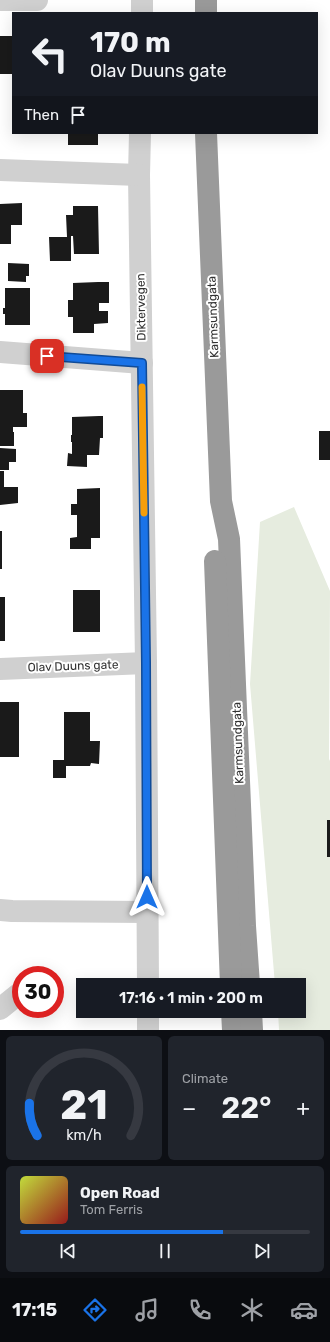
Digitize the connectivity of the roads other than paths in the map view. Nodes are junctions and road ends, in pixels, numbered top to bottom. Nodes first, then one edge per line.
1 (0, 0) edge
2 (37, 0) edge
3 (142, 0) edge
4 (206, 0) edge
5 (142, 12) edge
6 (206, 12) edge
7 (140, 134) edge
8 (206, 134) edge
9 (0, 170) edge
10 (139, 174) junction
11 (0, 352) edge
12 (142, 363) junction
13 (221, 501) junction
14 (146, 663) junction
15 (0, 669) edge
16 (0, 910) edge
17 (147, 912) junction
18 (148, 978) edge
19 (231, 978) edge
20 (249, 978) edge
21 (12, 999) edge
22 (0, 1009) edge
23 (148, 1018) edge
24 (232, 1018) edge
25 (251, 1018) edge
26 (148, 1030) edge
27 (233, 1030) edge
28 (252, 1030) edge

1 - 2 street
3 - 5 street
4 - 6 highway
7 - 10 street, Diktervegen
8 - 13 highway, Karmsundgata
9 - 10 street
10 - 12 street, Diktervegen
11 - 12 street
12 - 14 street, Diktervegen
13 - 19 highway, Karmsundgata
13 - 20 highway, Karmsundgata
14 - 15 street, Olav Duuns gate
14 - 17 street, Diktervegen
16 - 17 street
17 - 18 street, Diktervegen
21 - 22 street
23 - 26 street
24 - 27 highway
25 - 28 highway

